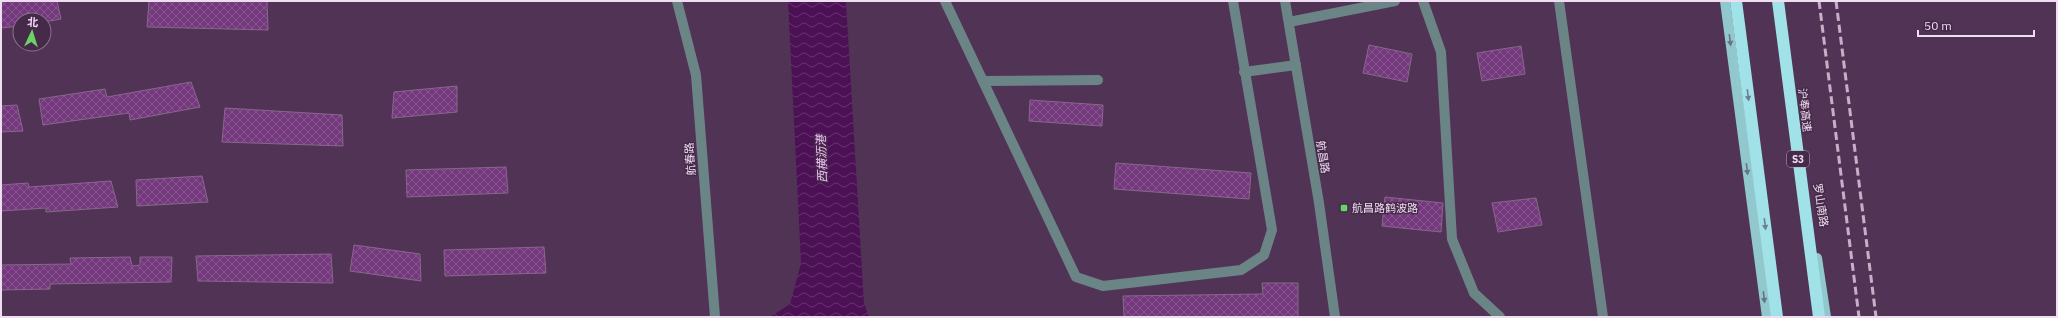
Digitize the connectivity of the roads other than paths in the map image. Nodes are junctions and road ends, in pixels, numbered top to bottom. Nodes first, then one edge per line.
1 (676, 1) edge
2 (945, 1) edge
3 (1233, 1) edge
4 (1285, 1) edge
5 (1395, 1) edge
6 (1423, 1) edge
7 (1559, 1) edge
8 (1725, 1) edge
9 (1736, 1) edge
10 (1778, 1) edge
11 (1289, 22) junction
12 (1296, 65) junction
13 (1244, 72) junction
14 (1098, 80) dead end
15 (984, 81) junction
16 (715, 317) edge
17 (1335, 317) edge
18 (1500, 317) edge
19 (1603, 317) edge
20 (1767, 317) edge
21 (1777, 317) edge
22 (1819, 317) edge
23 (1826, 317) edge

1 - 16 street, 航春路
2 - 15 street
3 - 13 street
4 - 11 street, 航昌路
5 - 11 street
6 - 18 street
7 - 19 street
8 -> 20 main road
9 -> 21 highway
10 - 22 highway, 沪奉高速 / S3
10 - 23 main road, 罗山南路
11 - 12 street, 航昌路
12 - 13 street
12 - 17 street, 航昌路
13 - 15 street
14 - 15 street

